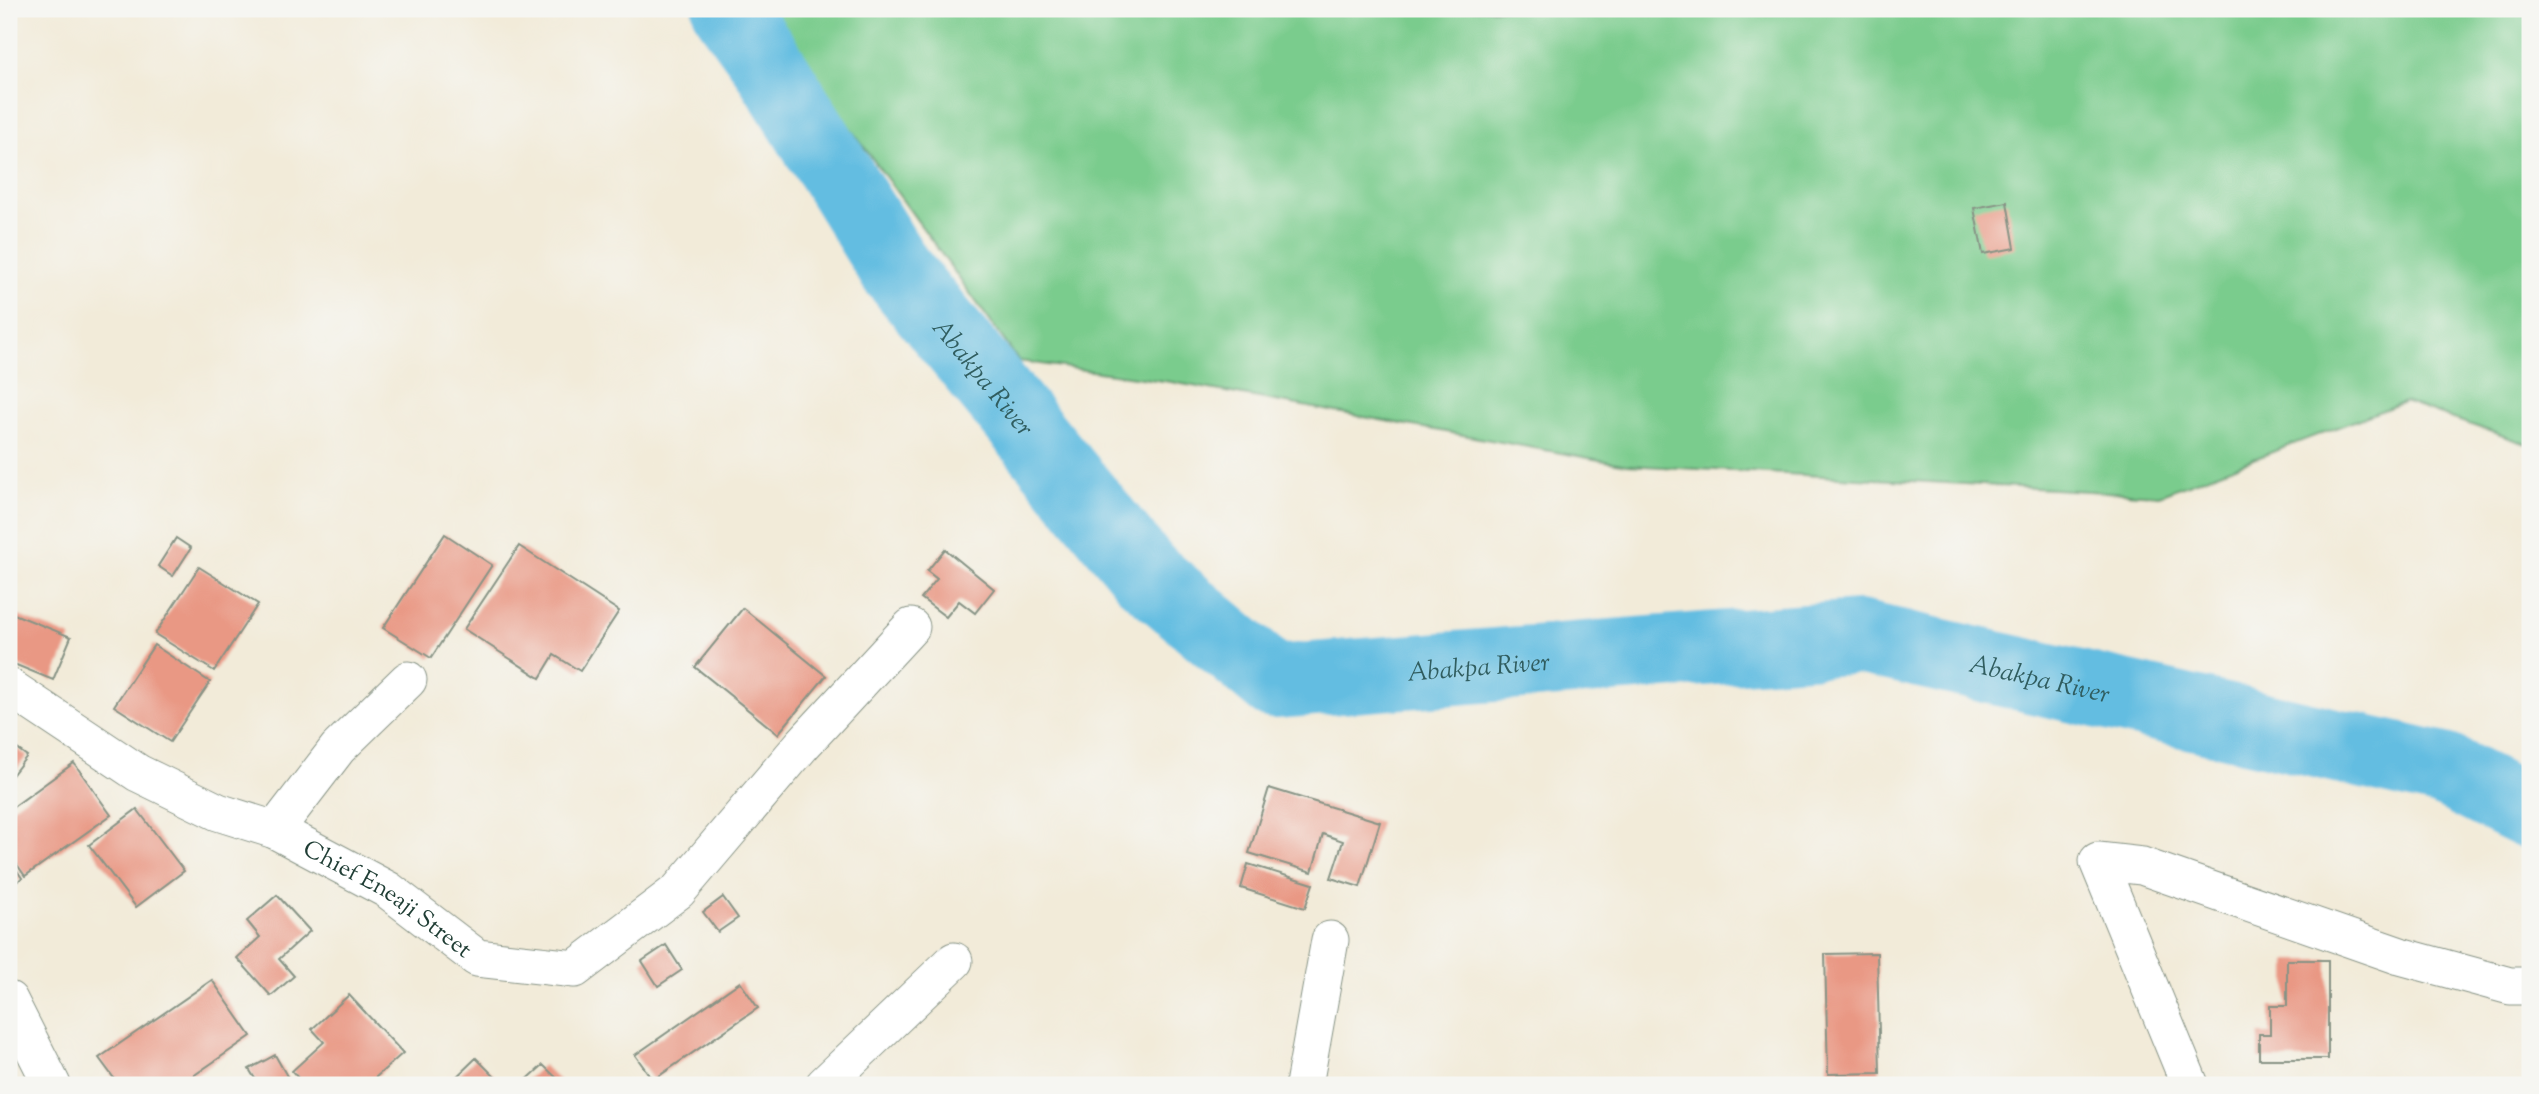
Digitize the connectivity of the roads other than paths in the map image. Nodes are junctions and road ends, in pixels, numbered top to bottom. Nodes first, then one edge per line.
1 (911, 627) dead end
2 (408, 680) dead end
3 (9, 687) edge
4 (275, 830) junction
5 (1331, 940) dead end
6 (954, 961) dead end
7 (2530, 986) edge
8 (9, 1000) edge
9 (51, 1085) edge
10 (824, 1085) edge
11 (1304, 1085) edge
12 (2190, 1085) edge

1 - 4 street, Chief Eneaji Street
2 - 4 street
3 - 4 street, Chief Eneaji Street
5 - 11 street
6 - 10 street
7 - 12 street
8 - 9 street

